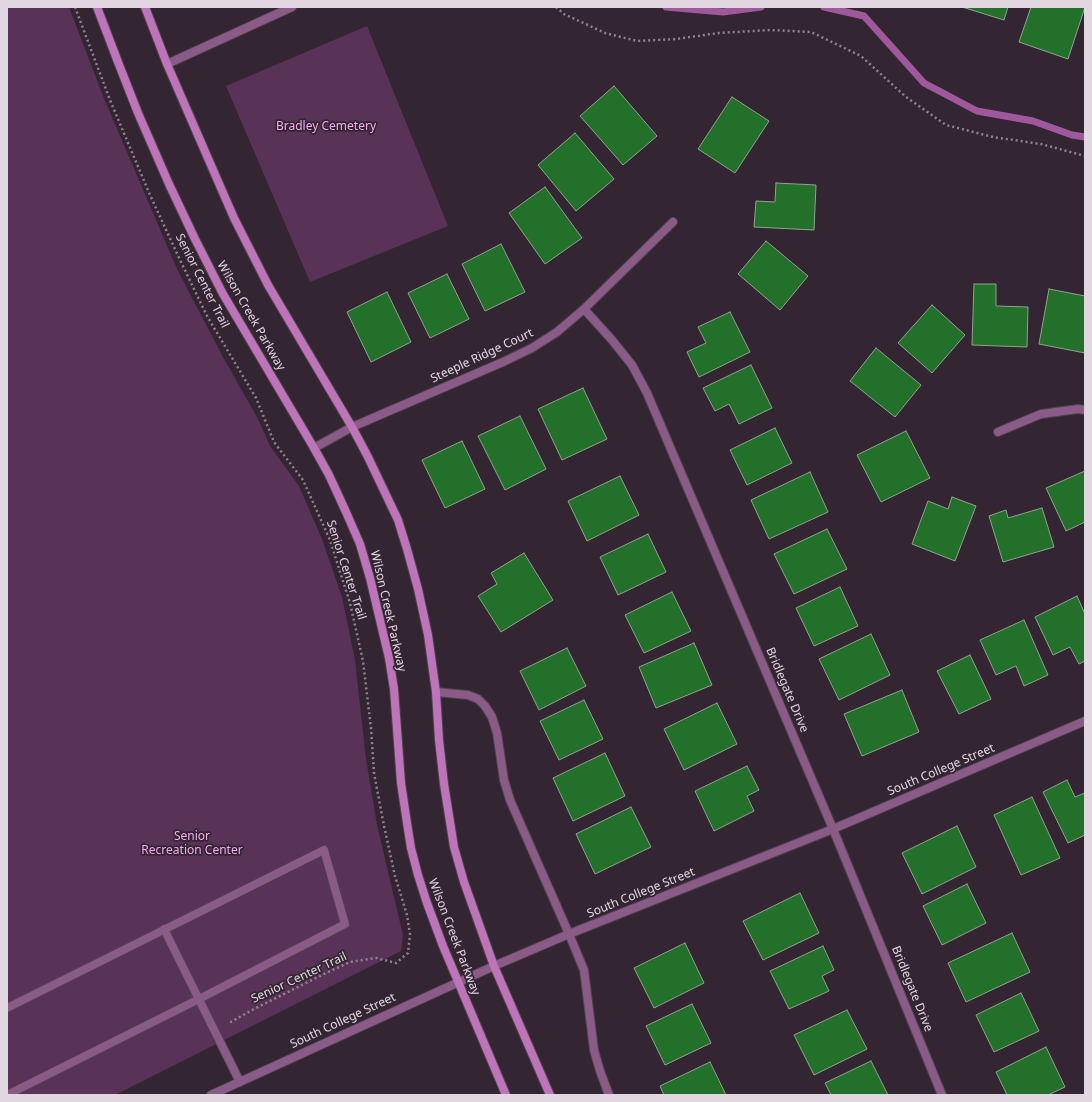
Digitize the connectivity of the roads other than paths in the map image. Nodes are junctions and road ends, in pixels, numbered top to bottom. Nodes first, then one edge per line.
1 (97, 7) edge
2 (146, 7) edge
3 (292, 7) edge
4 (167, 64) junction
5 (673, 222) dead end
6 (584, 309) junction
7 (1085, 410) edge
8 (352, 427) junction
9 (998, 432) dead end
10 (314, 448) junction
11 (436, 692) junction
12 (1085, 721) edge
13 (832, 830) junction
14 (164, 929) junction
15 (570, 934) junction
16 (494, 966) junction
17 (458, 982) junction
18 (199, 999) junction
19 (7, 1008) edge
20 (240, 1082) junction
21 (7, 1095) edge
22 (211, 1095) edge
23 (506, 1095) edge
24 (550, 1095) edge
25 (609, 1095) edge
26 (942, 1095) edge

1 - 10 main road, Wilson Creek Parkway
2 - 4 main road
3 - 4 street
4 - 8 main road
5 - 6 street, Steeple Ridge Court
6 - 8 street, Steeple Ridge Court
6 - 13 street, Bridlegate Drive
7 - 9 street
8 - 10 street, Steeple Ridge Court
8 - 11 main road
10 - 17 main road, Wilson Creek Parkway
11 - 15 street
11 - 16 main road
12 - 13 street, South College Street
13 - 15 street, South College Street
13 - 26 street, Bridlegate Drive
14 - 18 street
14 - 18 street
14 - 19 street
15 - 16 street, South College Street
15 - 25 street
16 - 17 street, South College Street
16 - 24 main road
17 - 20 street, South College Street
17 - 23 main road, Wilson Creek Parkway
18 - 20 street
18 - 21 street
20 - 22 street, South College Street

